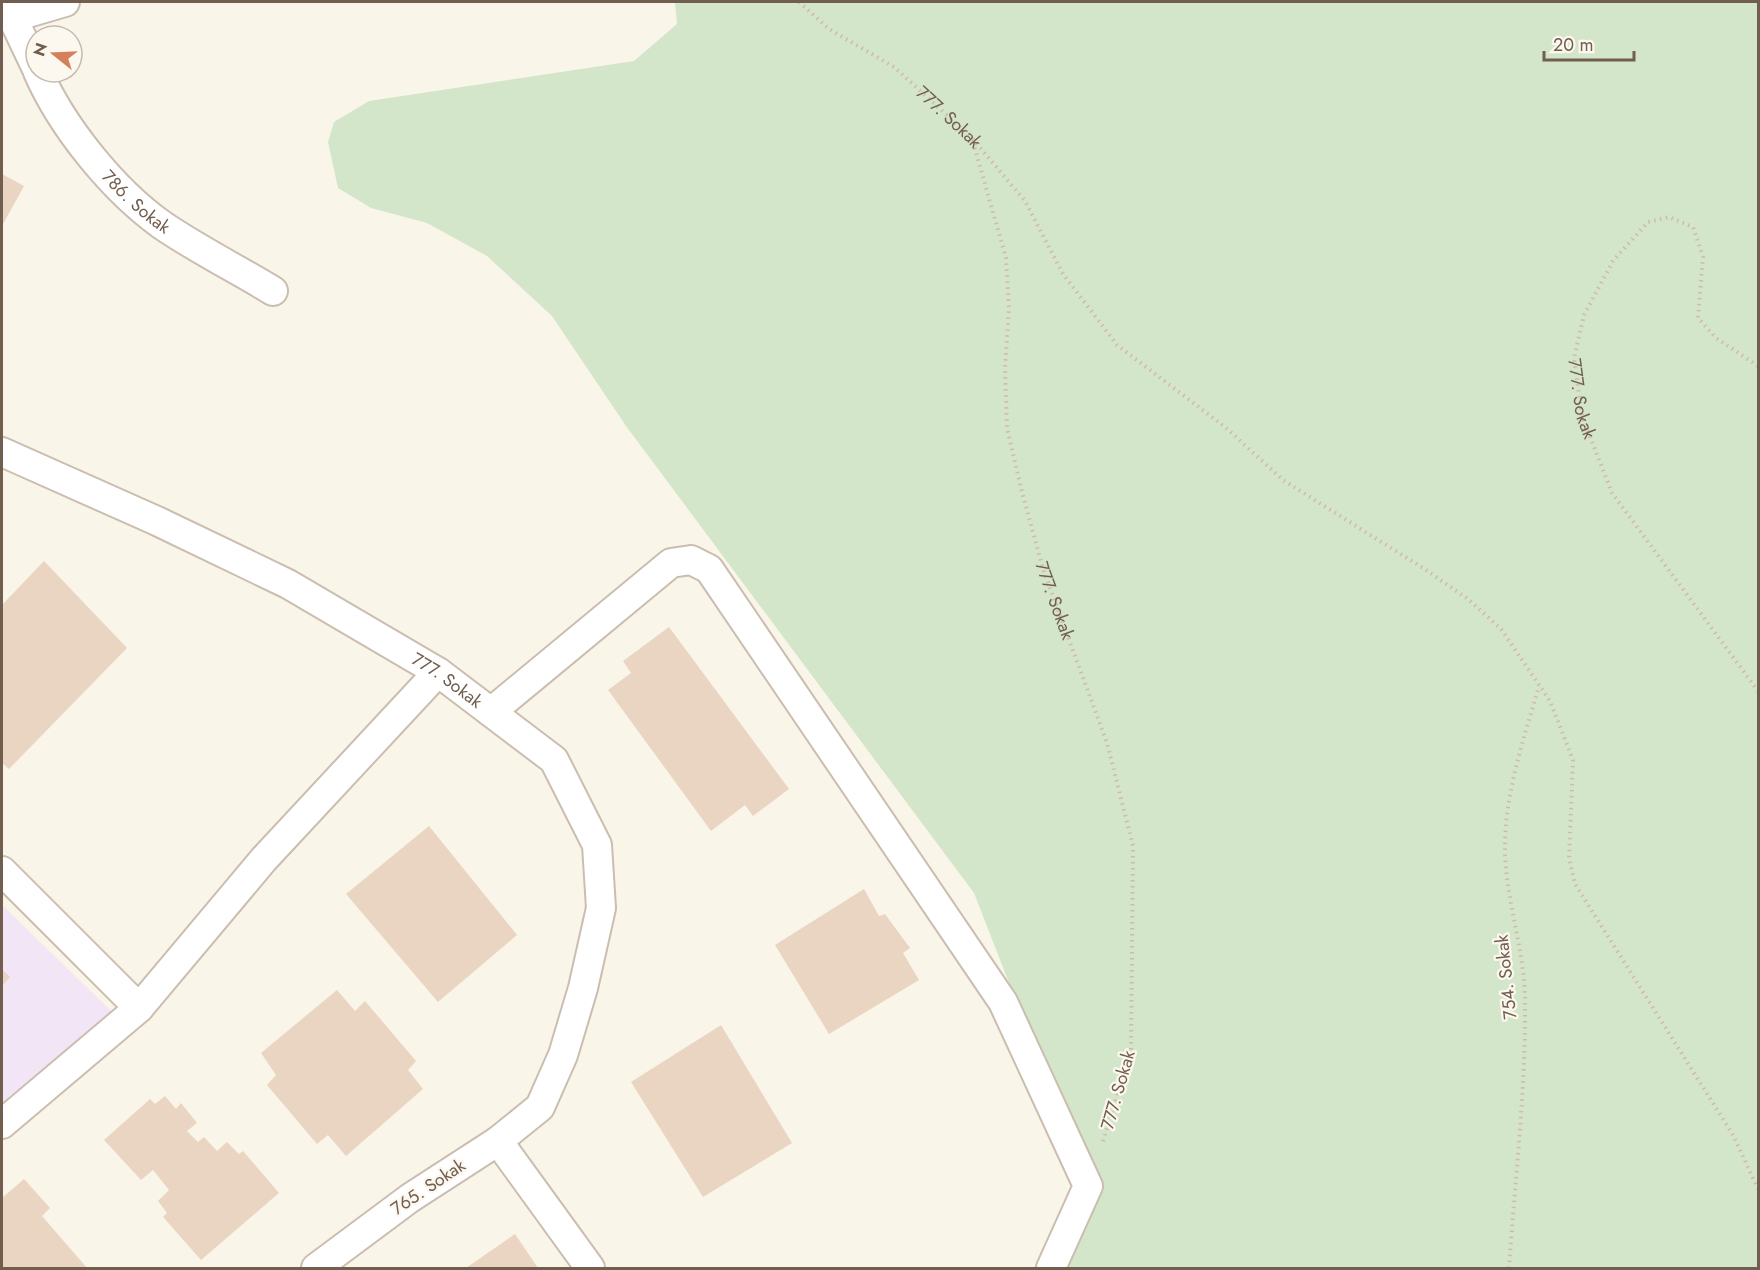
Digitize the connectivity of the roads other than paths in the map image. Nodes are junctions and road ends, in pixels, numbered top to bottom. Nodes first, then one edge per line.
1 (65, 2) edge
2 (9, 9) edge
3 (24, 41) edge
4 (43, 84) edge
5 (273, 291) dead end
6 (2, 452) edge
7 (438, 672) junction
8 (492, 712) junction
9 (2, 871) edge
10 (139, 1008) junction
11 (540, 1107) joint
12 (2, 1124) edge
13 (498, 1141) junction
14 (316, 1269) edge
15 (590, 1269) edge
16 (1051, 1269) edge

1 - 2 street
2 - 3 street
4 - 5 street, 786. Sokak
6 - 7 street, 777. Sokak
7 - 8 street, 777. Sokak
7 - 10 street
8 - 11 street, 777. Sokak
8 - 16 street
9 - 10 street
10 - 12 street
11 - 13 street, 765. Sokak
13 - 14 street, 765. Sokak
13 - 15 street

